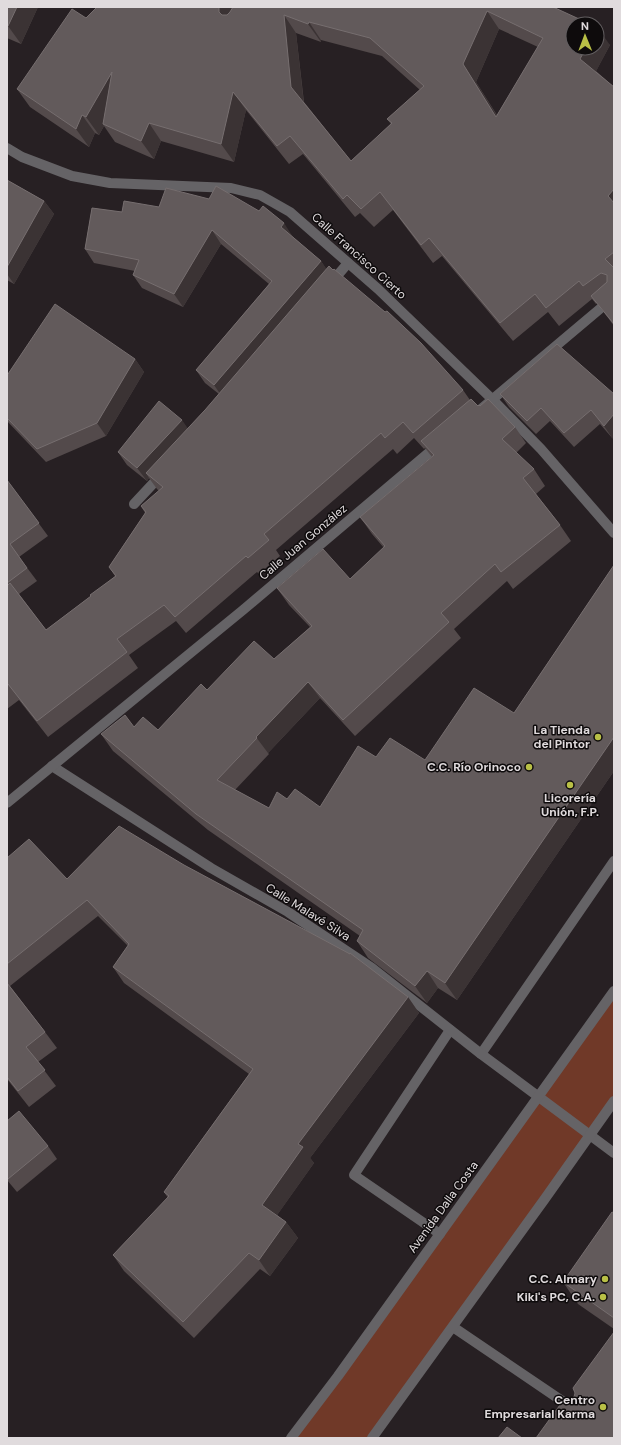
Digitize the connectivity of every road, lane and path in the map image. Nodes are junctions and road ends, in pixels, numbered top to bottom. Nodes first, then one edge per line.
1 (7, 148) edge
2 (348, 263) junction
3 (323, 292) edge
4 (614, 297) edge
5 (492, 399) junction
6 (474, 414) edge
7 (445, 439) edge
8 (170, 466) edge
9 (134, 504) dead end
10 (614, 533) edge
11 (52, 766) junction
12 (7, 803) edge
13 (614, 861) edge
14 (610, 875) edge
15 (614, 991) edge
16 (450, 1030) junction
17 (481, 1054) junction
18 (538, 1096) junction
19 (612, 1106) edge
20 (590, 1135) junction
21 (614, 1153) edge
22 (440, 1234) junction
23 (453, 1327) junction
24 (584, 1415) edge
25 (291, 1438) edge
26 (372, 1438) edge

1 - 2 street, Calle Francisco Cierto
2 - 3 street
2 - 5 street, Calle Francisco Cierto
4 - 5 street
5 - 6 street
5 - 10 street, Calle Francisco Cierto
7 - 11 street, Calle Juan González
8 - 9 street
11 - 12 street, Calle Juan González
11 - 16 street, Calle Malavé Silva
13 - 14 street
14 - 17 street
15 - 18 street, Avenida Dalla Costa
16 - 17 street, Calle Malavé Silva
16 - 22 street
17 - 18 street, Calle Malavé Silva
18 - 20 street, Calle Malavé Silva
18 - 22 street, Avenida Dalla Costa
19 - 20 street
20 - 21 street, Calle Malavé Silva
20 - 23 street
22 - 25 street, Avenida Dalla Costa
23 - 24 street
23 - 26 street

